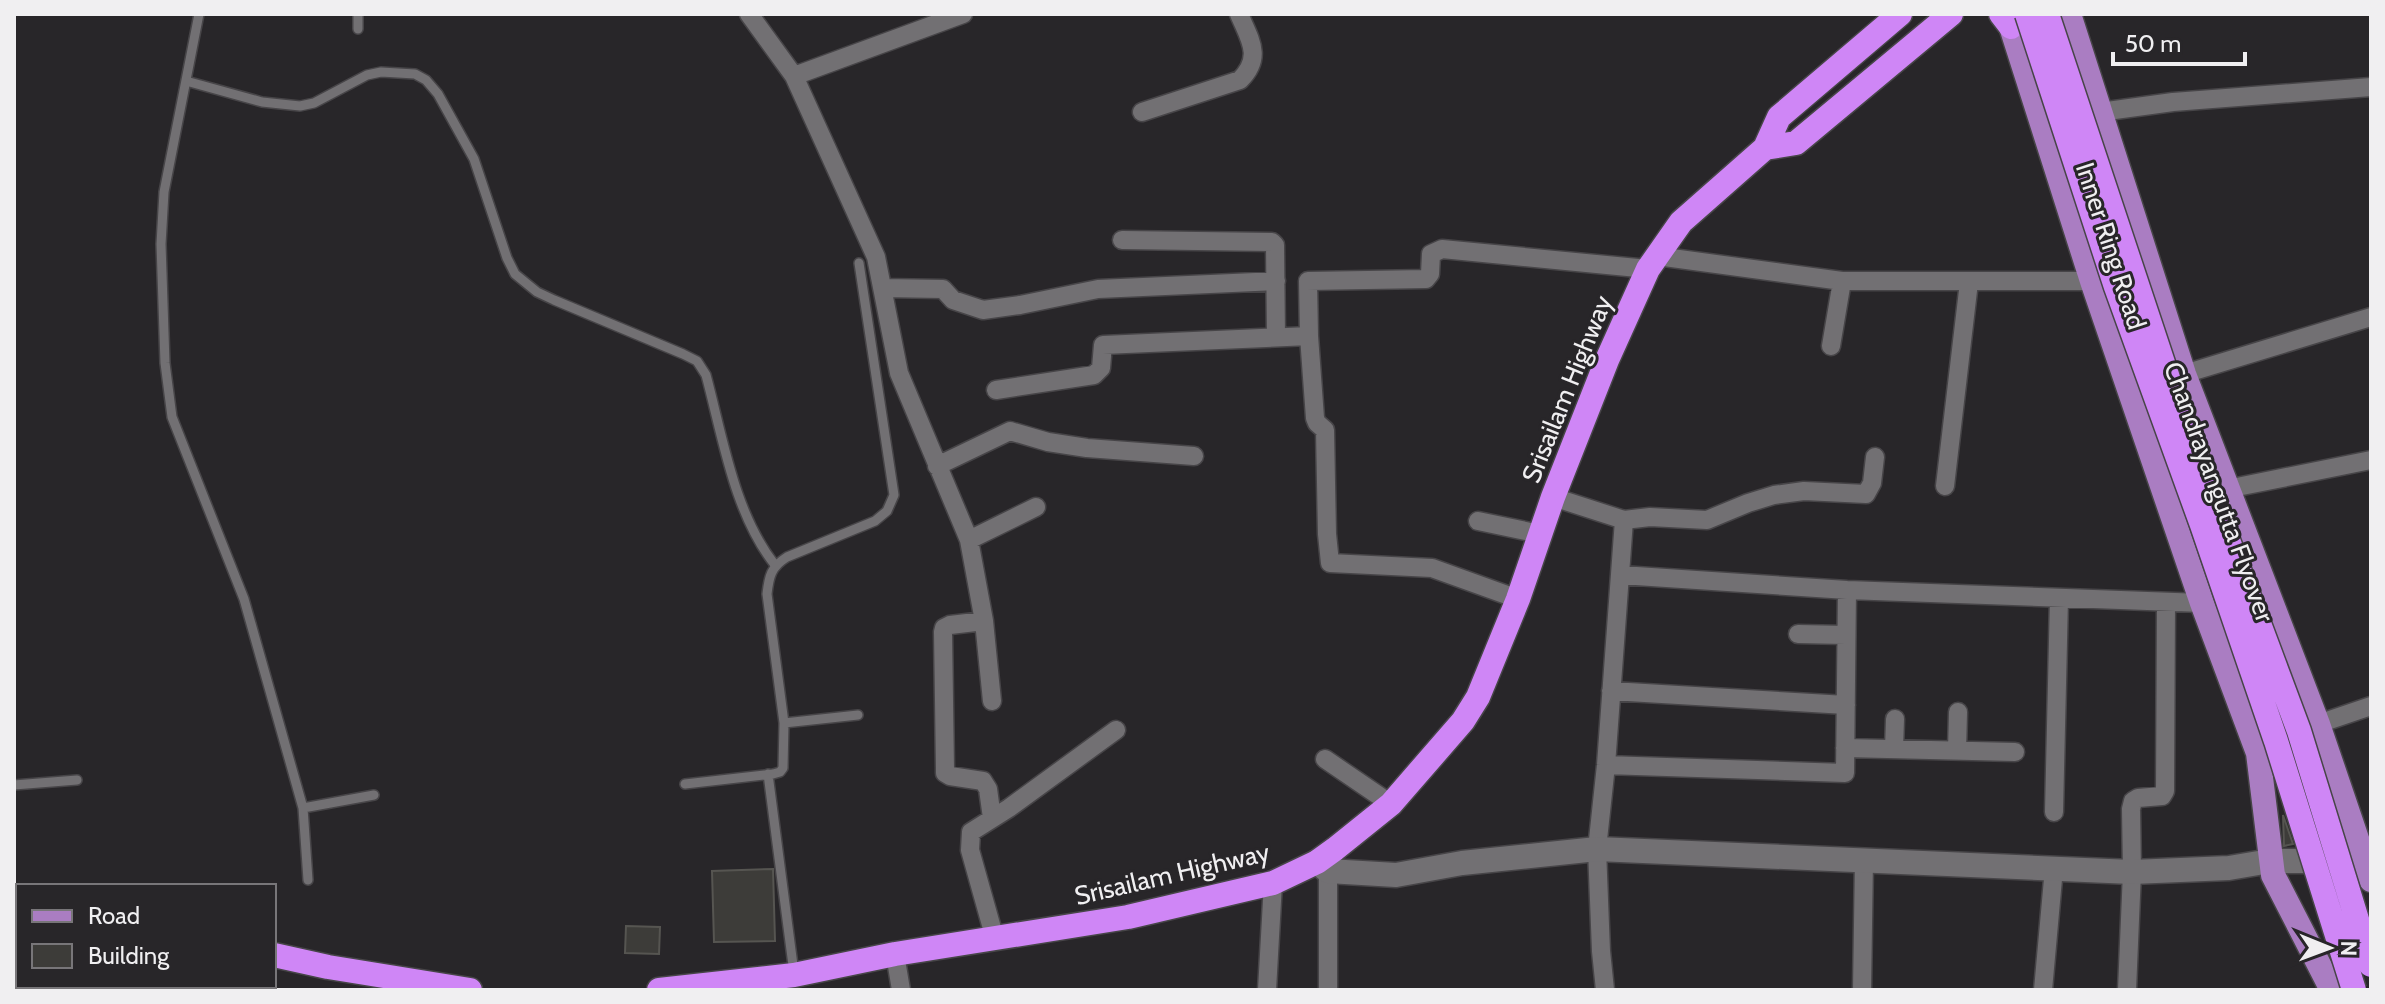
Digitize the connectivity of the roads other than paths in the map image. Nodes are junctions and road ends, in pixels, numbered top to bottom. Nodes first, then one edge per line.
1 (199, 14) edge
2 (358, 14) edge
3 (749, 14) edge
4 (1239, 14) edge
5 (1900, 14) edge
6 (1951, 14) edge
7 (1958, 14) edge
8 (2047, 14) edge
9 (2069, 14) edge
10 (960, 15) edge
11 (2012, 17) edge
12 (358, 29) dead end
13 (1930, 31) junction
14 (794, 76) junction
15 (186, 81) junction
16 (2371, 87) edge
17 (1142, 112) dead end
18 (2100, 112) junction
19 (1765, 148) junction
20 (1122, 240) dead end
21 (1652, 262) junction
22 (859, 263) dead end
23 (1276, 281) junction
24 (1842, 281) junction
25 (2092, 281) junction
26 (1969, 282) junction
27 (883, 288) junction
28 (2371, 317) edge
29 (1309, 336) junction
30 (1276, 337) junction
31 (1831, 346) dead end
32 (2184, 374) junction
33 (996, 390) dead end
34 (1194, 456) dead end
35 (1875, 457) dead end
36 (2371, 460) edge
37 (937, 466) junction
38 (1945, 486) dead end
39 (2227, 489) junction
40 (1553, 497) junction
41 (1036, 507) dead end
42 (1624, 520) junction
43 (1478, 521) dead end
44 (1540, 534) junction
45 (969, 540) junction
46 (775, 565) junction
47 (1621, 575) junction
48 (1847, 590) junction
49 (2059, 598) junction
50 (1518, 599) junction
51 (2166, 603) junction
52 (2202, 603) junction
53 (984, 621) junction
54 (1798, 634) dead end
55 (1846, 635) junction
56 (1611, 691) junction
57 (992, 701) dead end
58 (1846, 705) junction
59 (2371, 706) edge
60 (1958, 712) dead end
61 (858, 715) dead end
62 (1895, 719) dead end
63 (784, 723) junction
64 (2318, 724) junction
65 (1116, 730) dead end
66 (1845, 748) junction
67 (1894, 749) junction
68 (1957, 751) junction
69 (2015, 752) dead end
70 (1325, 759) dead end
71 (1606, 765) junction
72 (768, 774) junction
73 (77, 780) dead end
74 (685, 784) dead end
75 (14, 785) edge
76 (374, 795) dead end
77 (1391, 804) junction
78 (303, 808) junction
79 (2054, 812) dead end
80 (992, 818) junction
81 (1597, 849) junction
82 (1864, 859) junction
83 (2270, 861) junction
84 (1323, 866) junction
85 (2054, 868) junction
86 (2369, 868) edge
87 (2132, 872) junction
88 (308, 880) dead end
89 (1273, 883) junction
90 (995, 939) junction
91 (895, 954) junction
92 (276, 955) edge
93 (2371, 965) edge
94 (794, 975) junction
95 (414, 985) edge
96 (470, 990) edge
97 (659, 990) edge
98 (901, 990) edge
99 (1267, 990) edge
100 (1328, 990) edge
101 (1605, 990) edge
102 (1862, 990) edge
103 (2043, 990) edge
104 (2127, 990) edge
105 (2332, 990) edge
106 (2354, 990) edge

1 - 15 lane
2 - 12 lane
3 - 14 street
4 - 17 street
5 - 19 highway
6 - 13 highway
7 - 13 highway
8 - 93 highway, Chandrayangutta Flyover, bridge
9 - 18 main road, Inner Ring Road
10 - 14 street
11 - 25 main road, Inner Ring Road
11 - 106 highway, Chandrayangutta Flyover, bridge
13 - 19 highway
14 - 27 street
15 - 46 lane
15 - 78 lane
16 - 18 street
18 - 32 main road, Inner Ring Road
19 - 21 highway, Srisailam Highway
20 - 23 street
21 - 24 street
21 - 29 street
21 - 40 highway, Srisailam Highway
22 - 46 lane
23 - 27 street
23 - 30 street
24 - 26 street
24 - 31 street
25 - 26 street
25 - 52 main road, Inner Ring Road
26 - 38 street
27 - 37 street
28 - 32 street
29 - 30 street
29 - 50 street
30 - 33 street
32 - 39 main road, Inner Ring Road
34 - 37 street
35 - 42 street
36 - 39 street
37 - 45 street
39 - 64 main road, Inner Ring Road
40 - 42 street
40 - 44 highway, Srisailam Highway
41 - 45 street
42 - 47 street
43 - 44 street
44 - 50 highway, Srisailam Highway
45 - 53 street
46 - 63 lane
47 - 48 street
47 - 56 street
48 - 49 street
48 - 55 street
49 - 51 street
49 - 79 street
50 - 77 highway, Srisailam Highway
51 - 52 street
51 - 87 street
52 - 83 main road, Inner Ring Road
53 - 57 street
53 - 80 street
54 - 55 street
55 - 58 street
56 - 58 street
56 - 71 street
58 - 66 street
59 - 64 street
60 - 68 street
61 - 63 lane
62 - 67 street
63 - 72 lane
64 - 86 main road, Inner Ring Road
65 - 80 street
66 - 67 street
66 - 71 street
67 - 68 street
68 - 69 street
70 - 77 street
71 - 81 street
72 - 74 lane
72 - 94 lane
73 - 75 lane
76 - 78 lane
77 - 84 highway, Srisailam Highway
78 - 88 lane
80 - 90 street
81 - 82 main road
81 - 84 main road
81 - 101 street
82 - 85 main road
82 - 102 street
83 - 86 main road
83 - 87 main road
83 - 105 main road, Inner Ring Road
84 - 89 highway, Srisailam Highway
84 - 100 street
85 - 87 main road
85 - 103 street
87 - 104 street
89 - 90 highway, Srisailam Highway
89 - 99 street
90 - 91 highway, Srisailam Highway
91 - 94 highway, Srisailam Highway
91 - 98 street
92 - 95 highway
94 - 97 highway, Srisailam Highway
95 - 96 highway

